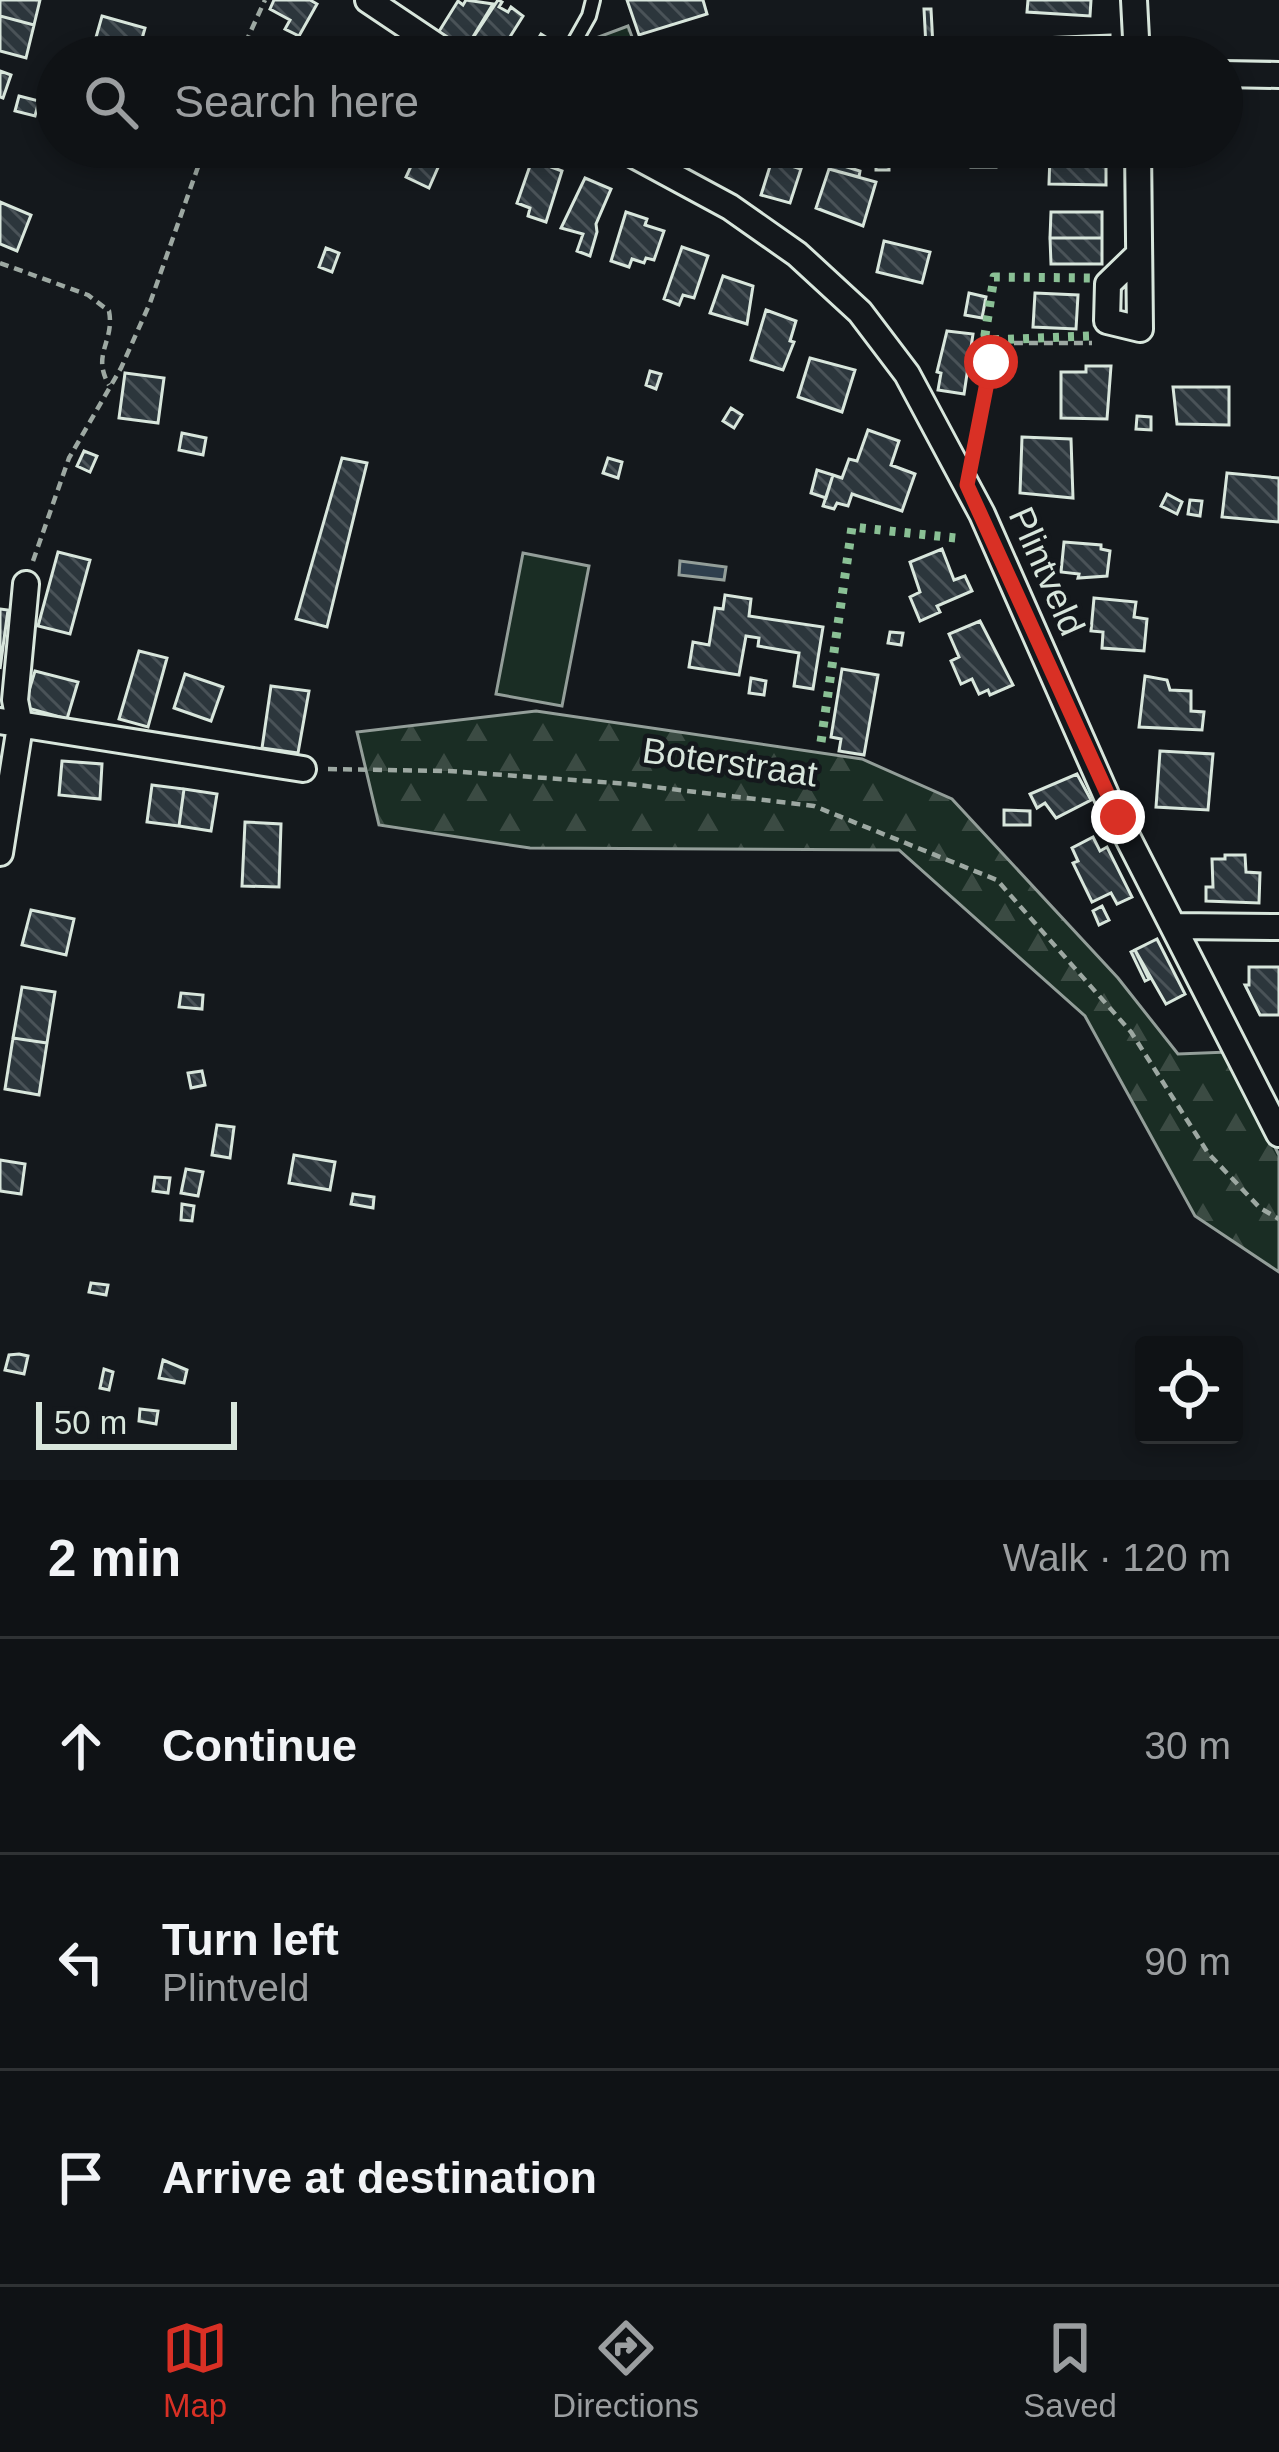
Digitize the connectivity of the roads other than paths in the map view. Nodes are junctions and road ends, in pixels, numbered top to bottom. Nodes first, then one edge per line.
1 (368, 0) edge
2 (593, 0) edge
3 (1134, 0) edge
4 (422, 36) edge
5 (578, 36) edge
6 (1136, 36) edge
7 (1243, 74) edge
8 (1279, 74) edge
9 (657, 168) edge
10 (1138, 168) edge
11 (1122, 325) road end
12 (26, 584) road end
13 (10, 724) edge
14 (303, 769) road end
15 (0, 853) edge
16 (1175, 926) junction
17 (1279, 927) edge
18 (1279, 1134) edge

1 - 4 street
2 - 5 lane
3 - 6 street
7 - 8 street
9 - 16 street, Plintveld
10 - 11 street
12 - 13 street
13 - 14 street
13 - 15 street
16 - 17 street
16 - 18 street, Plintveld

